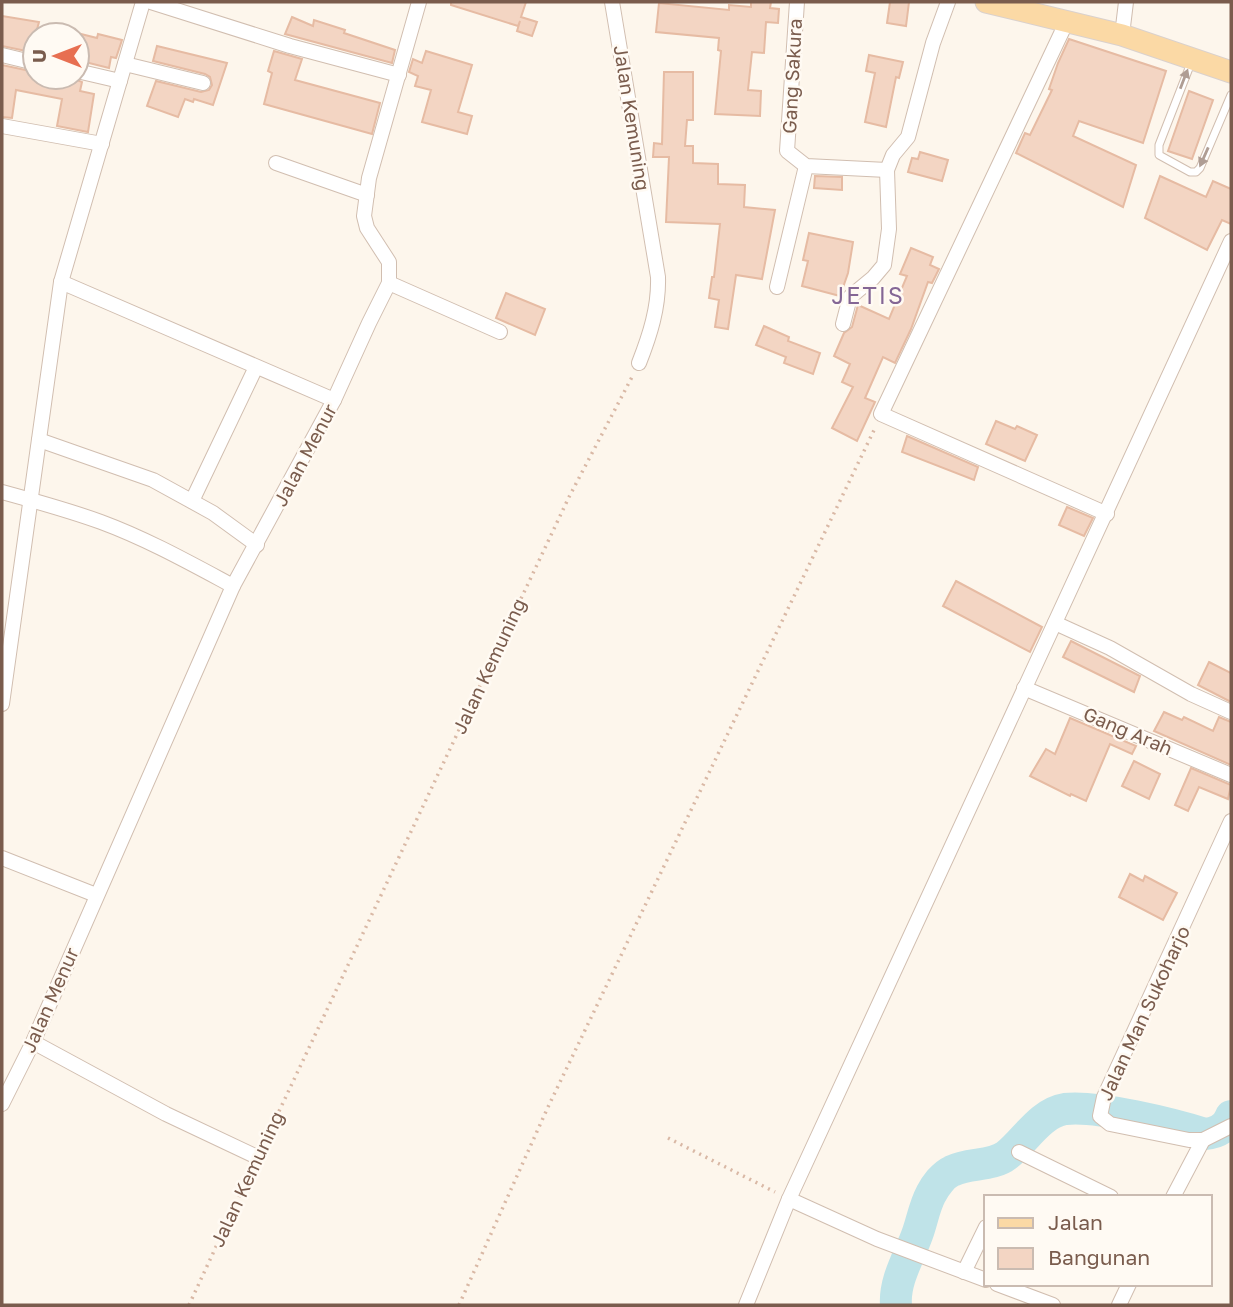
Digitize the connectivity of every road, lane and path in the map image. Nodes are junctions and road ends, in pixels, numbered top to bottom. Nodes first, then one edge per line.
1 (143, 2) edge
2 (151, 2) edge
3 (419, 2) edge
4 (612, 2) edge
5 (796, 2) edge
6 (948, 2) edge
7 (986, 2) edge
8 (1126, 2) edge
9 (1068, 21) junction
10 (1122, 35) junction
11 (2, 55) edge
12 (21, 59) edge
13 (1192, 59) junction
14 (125, 64) junction
15 (1231, 72) edge
16 (91, 74) edge
17 (399, 75) junction
18 (120, 80) junction
19 (203, 83) dead end
20 (1231, 95) edge
21 (2, 126) edge
22 (102, 144) junction
23 (276, 163) dead end
24 (806, 166) junction
25 (887, 170) junction
26 (367, 195) junction
27 (1231, 241) edge
28 (61, 282) junction
29 (389, 284) junction
30 (777, 287) dead end
31 (843, 324) dead end
32 (500, 331) dead end
33 (639, 363) joint
34 (256, 366) junction
35 (334, 400) junction
36 (881, 414) junction
37 (39, 440) junction
38 (2, 492) edge
39 (30, 500) junction
40 (192, 501) junction
41 (1107, 514) junction
42 (257, 545) junction
43 (233, 586) junction
44 (1055, 624) junction
45 (3, 683) edge
46 (1024, 688) junction
47 (2, 704) edge
48 (1231, 712) edge
49 (1231, 775) edge
50 (1231, 821) edge
51 (2, 858) edge
52 (96, 895) junction
53 (33, 1042) junction
54 (2, 1104) edge
55 (1231, 1126) edge
56 (667, 1138) dead end
57 (1203, 1140) junction
58 (1019, 1152) dead end
59 (257, 1157) junction
60 (1107, 1195) edge
61 (1174, 1195) edge
62 (789, 1199) junction
63 (984, 1231) edge
64 (964, 1272) junction
65 (984, 1279) edge
66 (1002, 1286) edge
67 (1128, 1286) edge
68 (189, 1305) edge
69 (459, 1305) edge
70 (746, 1305) edge
71 (1053, 1305) edge
72 (1119, 1305) edge

1 - 14 street
2 - 17 street
3 - 17 street
4 - 33 street, Jalan Kemuning
5 - 24 street, Gang Sakura
6 - 25 street
7 - 9 main road
8 - 10 street
9 - 10 main road
9 - 36 street
10 - 13 main road
11 - 12 street
13 - 15 main road
20 -> 13 lane
14 - 18 street
14 - 19 street
16 - 18 street
17 - 26 street
18 - 22 street
21 - 22 street
22 - 28 street
23 - 26 street
24 - 25 street
24 - 30 street
25 - 31 street
26 - 29 street
27 - 41 street
28 - 34 street
28 - 37 street
29 - 32 street
29 - 35 street, Jalan Menur
33 - 59 path, Jalan Kemuning
34 - 35 street
34 - 40 street
35 - 42 street, Jalan Menur
36 - 41 street
36 - 69 path
37 - 39 street
37 - 40 street
38 - 39 street
39 - 43 street
39 - 45 street
40 - 42 street
41 - 44 street
42 - 43 street, Jalan Menur
43 - 52 street, Jalan Menur
44 - 46 street
44 - 48 street
45 - 47 street
46 - 49 street, Gang Arah
46 - 62 street
50 - 57 street, Jalan Man Sukoharjo
51 - 52 street
52 - 53 street, Jalan Menur
53 - 54 street, Jalan Menur
53 - 59 street
55 - 57 street, Jalan Man Sukoharjo
56 - 62 path
57 - 61 street
58 - 60 street
59 - 68 path, Jalan Kemuning
62 - 64 street
62 - 70 street
63 - 64 street
64 - 65 street
66 - 71 street
67 - 72 street

